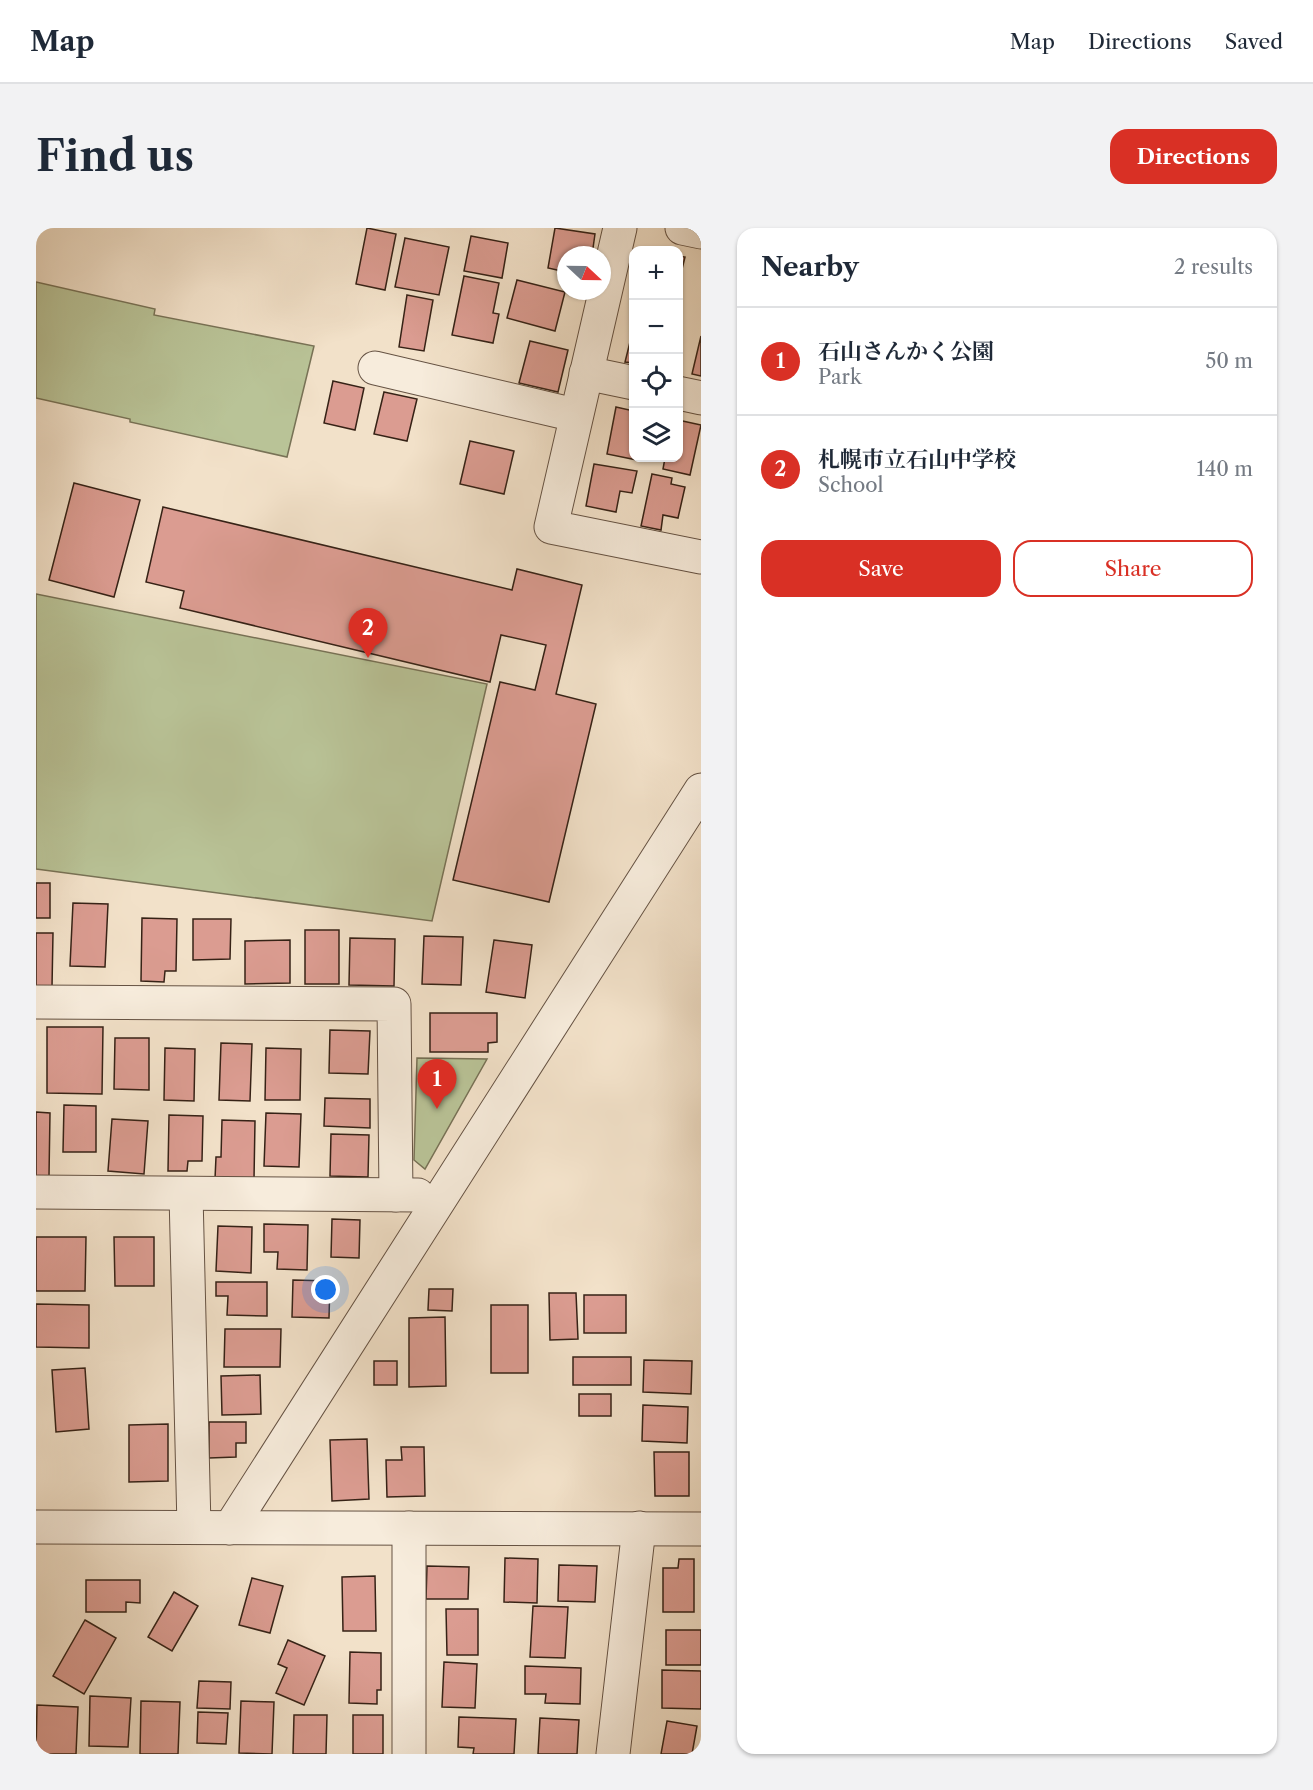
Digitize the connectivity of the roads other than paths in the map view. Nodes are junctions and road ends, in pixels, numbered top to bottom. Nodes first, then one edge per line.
1 (620, 228) edge
2 (682, 228) edge
3 (701, 232) edge
4 (375, 368) dead end
5 (586, 373) junction
6 (629, 382) edge
7 (683, 394) edge
8 (701, 398) edge
9 (575, 415) junction
10 (701, 557) edge
11 (701, 790) edge
12 (36, 1002) edge
13 (36, 1192) edge
14 (186, 1194) junction
15 (396, 1195) junction
16 (444, 1195) junction
17 (36, 1527) edge
18 (194, 1527) junction
19 (230, 1528) junction
20 (409, 1528) junction
21 (639, 1528) junction
22 (701, 1528) edge
23 (409, 1754) edge
24 (613, 1754) edge

1 - 5 street
2 - 3 street
4 - 9 street
5 - 6 street
5 - 9 street
7 - 8 street
9 - 10 street
11 - 16 street
12 - 15 street
13 - 14 street
14 - 15 street
14 - 18 street
15 - 16 street
16 - 19 street
17 - 18 street
18 - 19 street
19 - 20 street
20 - 21 street
20 - 23 street
21 - 22 street
21 - 24 street

